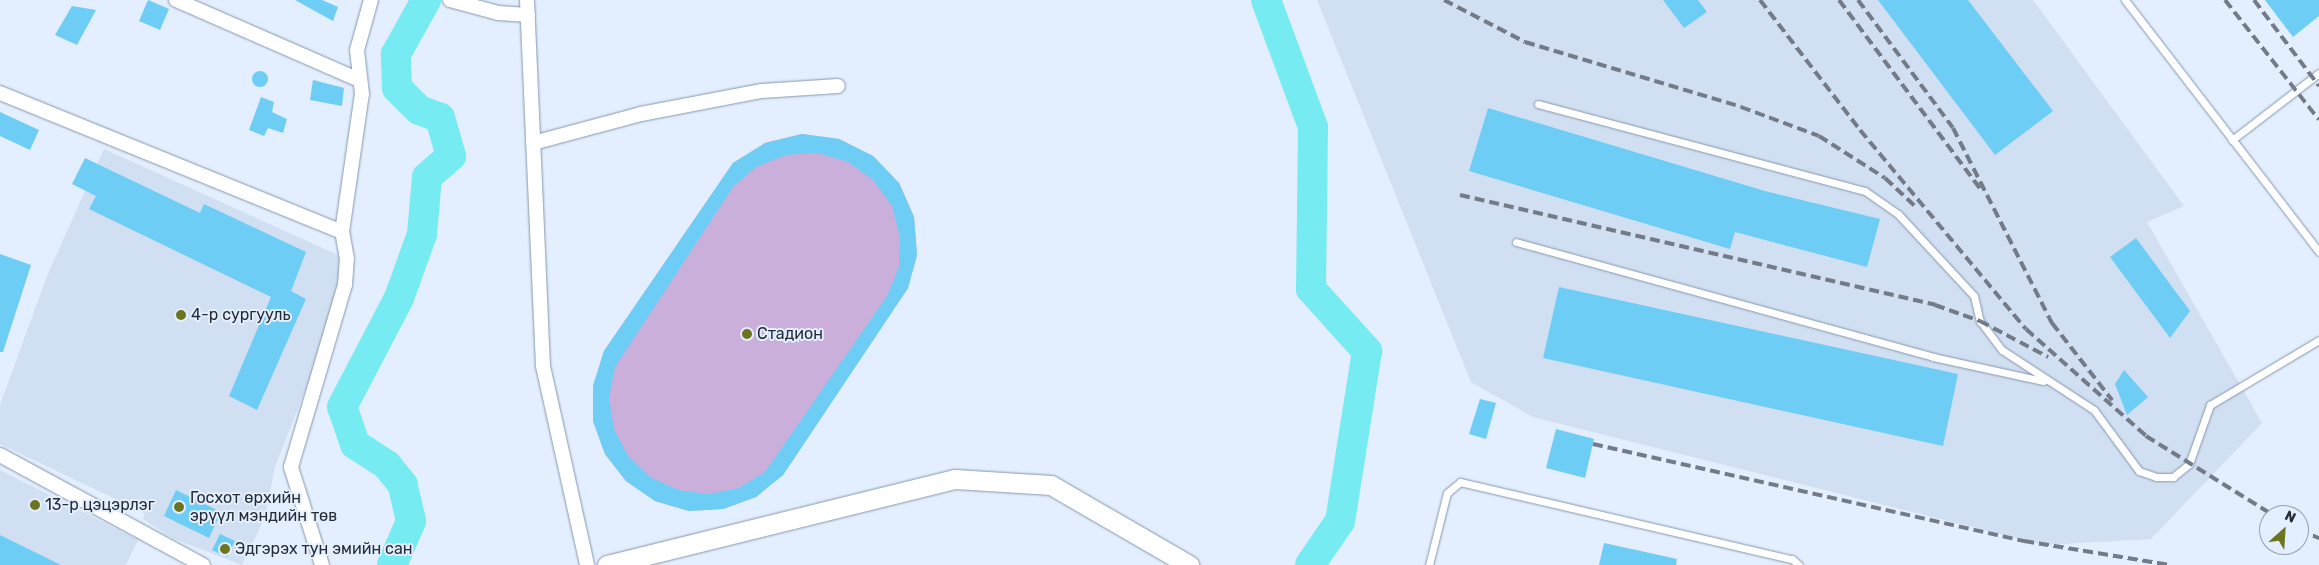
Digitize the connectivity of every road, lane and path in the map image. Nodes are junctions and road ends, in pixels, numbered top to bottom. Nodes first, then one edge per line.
1 (176, 0) edge
2 (371, 0) edge
3 (527, 0) edge
4 (2125, 0) edge
5 (454, 2) edge
6 (528, 15) junction
7 (2319, 73) edge
8 (358, 78) junction
9 (838, 86) dead end
10 (0, 93) edge
11 (1538, 104) dead end
12 (2232, 140) junction
13 (533, 143) junction
14 (342, 232) junction
15 (1516, 242) dead end
16 (2319, 252) edge
17 (2319, 340) edge
18 (2046, 381) junction
19 (0, 455) edge
20 (203, 565) edge
21 (322, 565) edge
22 (587, 565) edge
23 (607, 565) edge
24 (1190, 565) edge
25 (1429, 565) edge
26 (1799, 565) edge

1 - 8 street
2 - 8 street
3 - 6 street
4 - 12 lane
5 - 6 street
6 - 13 street
7 - 12 lane
8 - 14 street
9 - 13 street
10 - 14 street
11 - 18 lane
12 - 16 lane
13 - 22 street
14 - 21 street
15 - 18 lane
17 - 18 lane
19 - 20 street
23 - 24 street
25 - 26 lane

